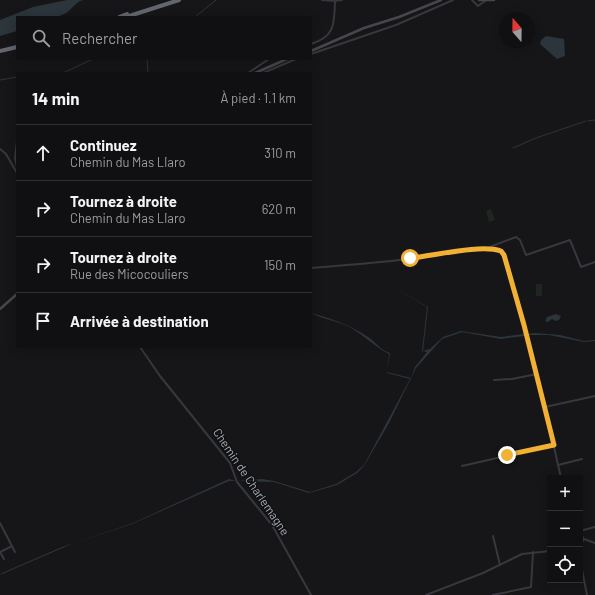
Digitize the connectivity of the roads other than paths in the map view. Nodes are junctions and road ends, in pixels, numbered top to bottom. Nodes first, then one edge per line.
1 (171, 0) edge
2 (179, 0) edge
3 (322, 0) edge
4 (342, 0) edge
5 (436, 0) edge
6 (441, 0) edge
7 (453, 0) edge
8 (472, 0) edge
9 (479, 0) edge
10 (484, 0) edge
11 (494, 0) edge
12 (335, 1) junction
13 (121, 16) edge
14 (129, 16) edge
15 (312, 44) edge
16 (16, 48) edge
17 (312, 51) edge
18 (312, 51) edge
19 (312, 51) edge
20 (0, 52) edge
21 (268, 60) edge
22 (280, 60) edge
23 (285, 60) edge
24 (294, 60) edge
25 (250, 72) edge
26 (256, 72) edge
27 (256, 72) edge
28 (265, 72) edge
29 (0, 149) edge
30 (16, 150) edge
31 (16, 162) edge
32 (16, 171) edge
33 (484, 250) junction
34 (595, 262) edge
35 (312, 268) edge
36 (16, 294) edge
37 (0, 308) edge
38 (141, 348) edge
39 (537, 374) junction
40 (494, 380) dead end
41 (595, 396) edge
42 (545, 407) junction
43 (554, 445) junction
44 (582, 459) dead end
45 (558, 465) junction
46 (462, 466) dead end
47 (560, 475) edge
48 (0, 524) edge
49 (595, 527) edge
50 (583, 531) edge
51 (493, 536) dead end
52 (584, 539) edge
53 (595, 543) edge
54 (12, 546) junction
55 (547, 551) edge
56 (0, 552) edge
57 (15, 552) dead end
58 (533, 552) junction
59 (4, 559) dead end
60 (500, 565) junction
61 (583, 575) edge
62 (311, 595) edge
63 (426, 595) edge
64 (493, 595) edge
65 (587, 595) edge

1 - 13 highway
2 - 14 highway
3 - 12 street
4 - 12 street
5 - 17 main road
6 - 18 main road
7 - 19 street
8 - 10 street
9 - 10 main road
10 - 11 main road
12 - 15 street
16 - 20 highway
21 - 25 street
22 - 26 main road
23 - 27 main road
24 - 28 street
29 - 32 street
30 - 31 street
33 - 34 street
33 - 35 street
33 - 39 street
36 - 37 main road
38 - 62 street, Chemin de Charlemagne
39 - 40 street
39 - 42 street
41 - 42 street
42 - 43 street
43 - 45 street
43 - 46 street
44 - 45 street
45 - 47 street
48 - 54 street
49 - 50 street
51 - 60 street
52 - 53 street
54 - 56 street
54 - 57 street
55 - 58 street
56 - 59 street
58 - 60 street
58 - 64 street
60 - 63 street
61 - 65 street

